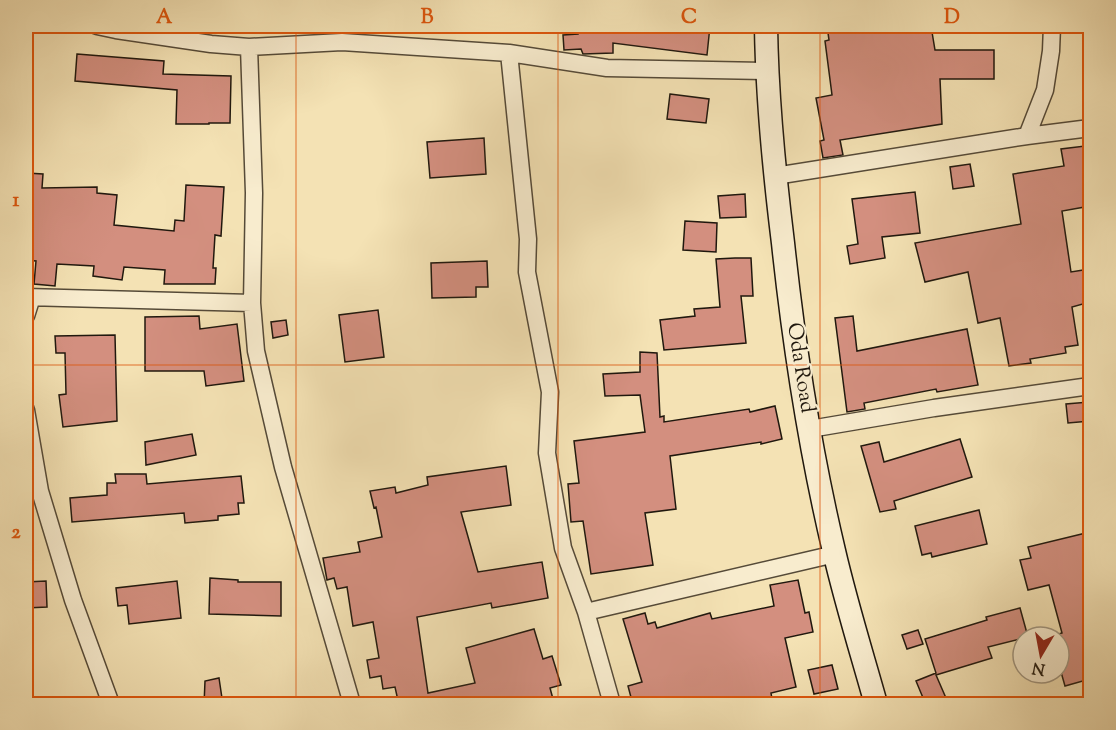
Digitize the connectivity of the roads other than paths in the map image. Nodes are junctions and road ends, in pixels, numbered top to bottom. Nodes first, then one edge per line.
1 (97, 26) edge
2 (766, 26) edge
3 (1052, 26) edge
4 (249, 47) junction
5 (509, 53) junction
6 (767, 71) junction
7 (1090, 128) edge
8 (1027, 136) junction
9 (775, 176) junction
10 (29, 297) edge
11 (252, 303) junction
12 (26, 316) edge
13 (1090, 386) edge
14 (26, 410) edge
15 (810, 429) junction
16 (835, 554) junction
17 (586, 612) junction
18 (111, 705) edge
19 (352, 705) edge
20 (612, 705) edge
21 (876, 705) edge

1 - 4 street
2 - 6 street, Oda Road
3 - 8 street
4 - 5 street
4 - 11 street
5 - 6 street
5 - 17 street
6 - 9 street, Oda Road
7 - 8 street
8 - 9 street
9 - 15 street, Oda Road
10 - 11 street
10 - 12 street
11 - 19 street
13 - 15 street
14 - 18 street
15 - 16 street, Oda Road
16 - 17 street
16 - 21 street, Oda Road
17 - 20 street

